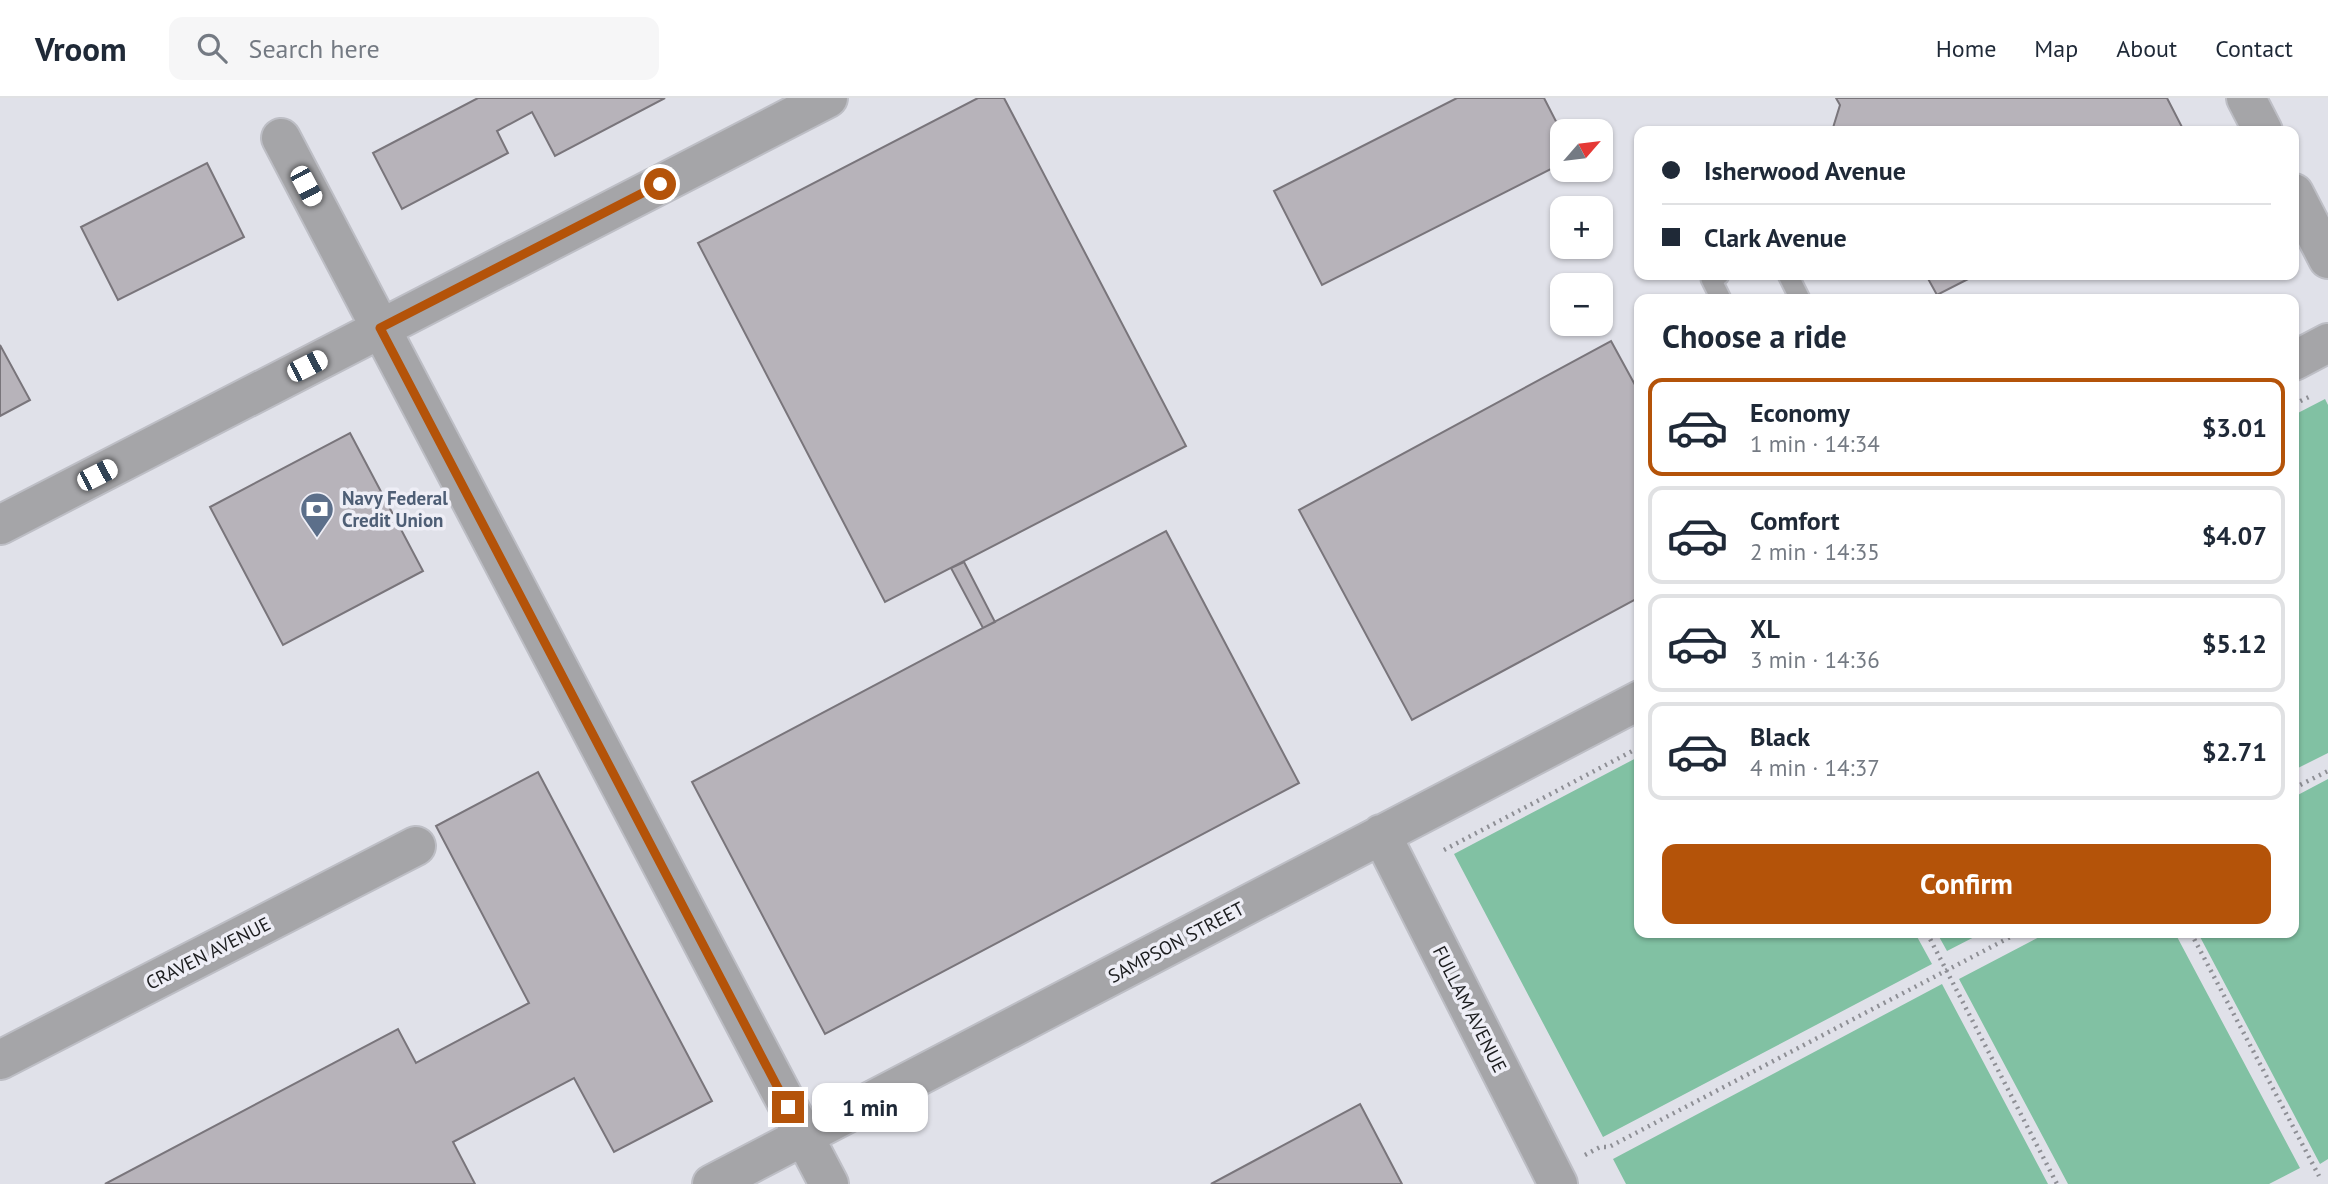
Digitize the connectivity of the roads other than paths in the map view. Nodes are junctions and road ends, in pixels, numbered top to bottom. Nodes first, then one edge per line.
1 (828, 98) edge
2 (2246, 98) edge
3 (2260, 126) edge
4 (281, 138) dead end
5 (2299, 202) edge
6 (2328, 259) edge
7 (380, 328) junction
8 (2328, 343) edge
9 (2299, 358) edge
10 (0, 525) edge
11 (1634, 703) edge
12 (1381, 834) junction
13 (416, 846) dead end
14 (0, 1060) edge
15 (804, 1136) junction
16 (1567, 1172) edge
17 (712, 1184) edge
18 (829, 1184) edge

1 - 7 street
2 - 3 street
4 - 7 street
5 - 6 street
7 - 10 street
7 - 15 street
8 - 9 street
11 - 12 street, SAMPSON STREET
12 - 15 street, SAMPSON STREET
12 - 16 street, FULLAM AVENUE
13 - 14 street, CRAVEN AVENUE
15 - 17 street, SAMPSON STREET
15 - 18 street

